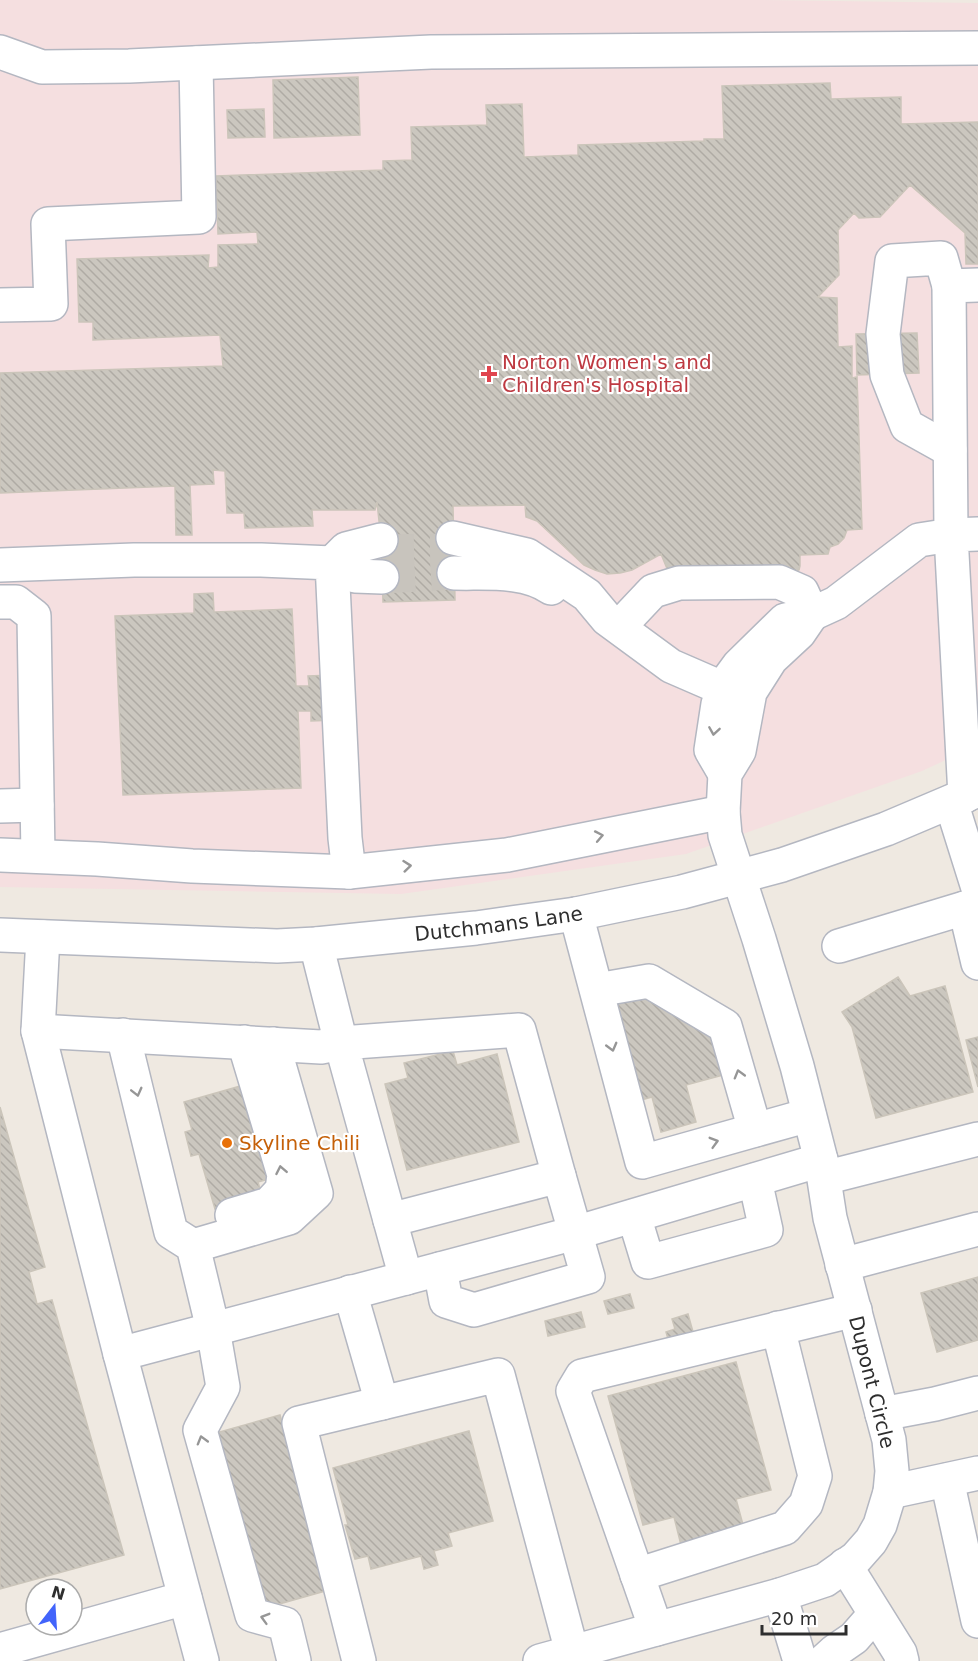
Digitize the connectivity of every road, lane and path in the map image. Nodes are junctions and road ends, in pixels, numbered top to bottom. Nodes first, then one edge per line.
1 (978, 48) edge
2 (0, 52) edge
3 (196, 63) junction
4 (964, 285) edge
5 (0, 305) edge
6 (950, 450) junction
7 (965, 535) edge
8 (381, 556) tunnel mouth
9 (332, 563) junction
10 (0, 566) edge
11 (0, 602) edge
12 (812, 614) junction
13 (613, 623) junction
14 (737, 693) junction
15 (965, 796) edge
16 (0, 806) edge
17 (37, 806) junction
18 (723, 812) junction
19 (0, 855) edge
20 (38, 856) junction
21 (348, 872) junction
22 (738, 878) junction
23 (974, 900) edge
24 (576, 914) junction
25 (0, 935) edge
26 (43, 937) junction
27 (316, 945) junction
28 (839, 946) dead end
29 (978, 963) edge
30 (597, 990) junction
31 (38, 1031) junction
32 (123, 1035) junction
33 (341, 1042) junction
34 (259, 1043) junction
35 (809, 1115) junction
36 (755, 1130) junction
37 (978, 1139) edge
38 (822, 1169) junction
39 (559, 1176) junction
40 (755, 1180) junction
41 (634, 1216) junction
42 (390, 1220) junction
43 (168, 1221) junction
44 (978, 1229) edge
45 (575, 1233) junction
46 (193, 1246) junction
47 (842, 1264) junction
48 (440, 1269) junction
49 (406, 1278) junction
50 (351, 1293) junction
51 (855, 1310) junction
52 (778, 1328) junction
53 (213, 1329) junction
54 (120, 1354) junction
55 (978, 1394) edge
56 (382, 1403) junction
57 (882, 1414) junction
58 (962, 1476) edge
59 (890, 1492) junction
60 (971, 1560) edge
61 (845, 1565) junction
62 (637, 1575) junction
63 (780, 1595) junction
64 (185, 1598) junction
65 (875, 1614) junction
66 (978, 1621) edge
67 (656, 1629) junction
68 (0, 1650) edge
69 (589, 1653) edge
70 (202, 1661) edge
71 (294, 1661) edge
72 (360, 1661) edge
73 (540, 1661) edge
74 (800, 1661) edge
75 (824, 1661) edge
76 (902, 1661) edge

1 - 3 street
2 - 3 street
3 - 5 street
4 - 6 street
4 - 6 street
6 - 7 street
7 - 12 street
7 - 15 street
8 - 9 street
9 - 10 street
9 - 21 street
11 - 17 street
12 - 13 street
12 - 14 street
13 - 13 street
13 - 14 street
14 - 18 street, Dupont Circle
15 - 22 street, Dutchmans Lane
15 - 23 street
16 - 17 street
17 - 20 street
21 -> 18 street
18 - 22 street, Dupont Circle
19 - 20 street
20 - 21 street
22 - 24 street, Dutchmans Lane
22 - 35 street, Dupont Circle
23 - 28 street
23 - 29 street
24 - 27 street, Dutchmans Lane
24 - 30 street
25 - 26 street, Dutchmans Lane
26 - 27 street, Dutchmans Lane
26 - 31 street
27 - 33 street
36 -> 30 street
30 -> 36 street
31 - 32 street
31 - 54 street
32 - 34 street
32 -> 43 street
33 - 34 street
33 - 39 street
33 - 42 street
43 -> 34 street
34 - 46 street
35 - 36 street
35 - 38 street, Dupont Circle
37 - 38 street
38 - 40 street
38 - 47 street, Dupont Circle
39 - 42 street
39 - 45 street
40 - 41 street
40 - 41 street
41 - 45 street
42 - 49 street
43 - 46 street
44 - 47 street
45 - 48 street
45 - 48 street
46 - 53 street
47 - 51 street, Dupont Circle
48 - 49 street
49 - 50 street
50 - 53 street
50 - 56 street
51 - 52 street
51 - 57 street, Dupont Circle
52 - 62 street
52 - 62 street
53 - 54 street
71 -> 53 street
54 - 64 street
55 - 57 street
56 - 69 street
56 - 72 street
57 - 59 street, Dupont Circle
58 - 59 street
58 - 60 street
59 - 61 street, Dupont Circle
60 - 66 street
61 - 63 street, Dupont Circle
61 - 65 street
62 - 67 street
63 - 67 street, Dupont Circle
63 - 74 street
64 - 68 street
64 - 70 street
65 - 75 street
65 - 76 street
67 - 69 street, Dupont Circle
69 - 73 street, Dupont Circle

